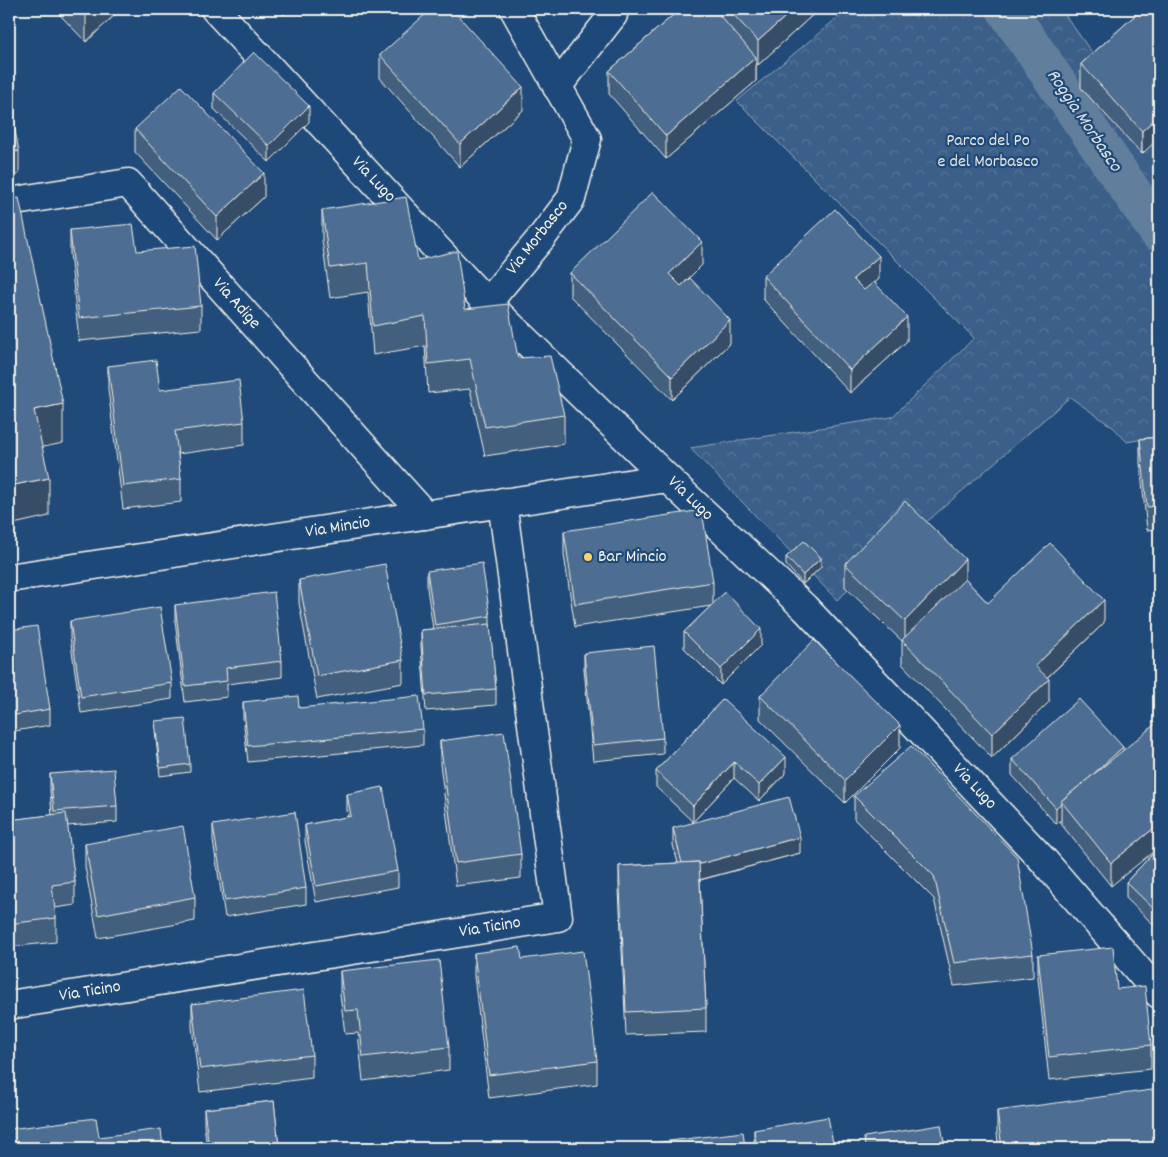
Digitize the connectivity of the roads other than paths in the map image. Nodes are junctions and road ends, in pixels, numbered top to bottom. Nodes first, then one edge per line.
1 (215, 9) edge
2 (514, 9) edge
3 (613, 9) edge
4 (558, 87) junction
5 (9, 202) edge
6 (487, 303) junction
7 (667, 478) junction
8 (502, 502) junction
9 (425, 514) junction
10 (9, 578) edge
11 (1159, 994) edge
12 (9, 1005) edge

1 - 6 street, Via Lugo
2 - 4 street, Via Morbasco
3 - 4 street
4 - 6 street, Via Morbasco
5 - 9 street, Via Adige
6 - 7 street, Via Lugo
7 - 8 street, Via Mincio
7 - 11 street, Via Lugo
8 - 9 street, Via Mincio
8 - 12 street, Via Ticino
9 - 10 street, Via Mincio

